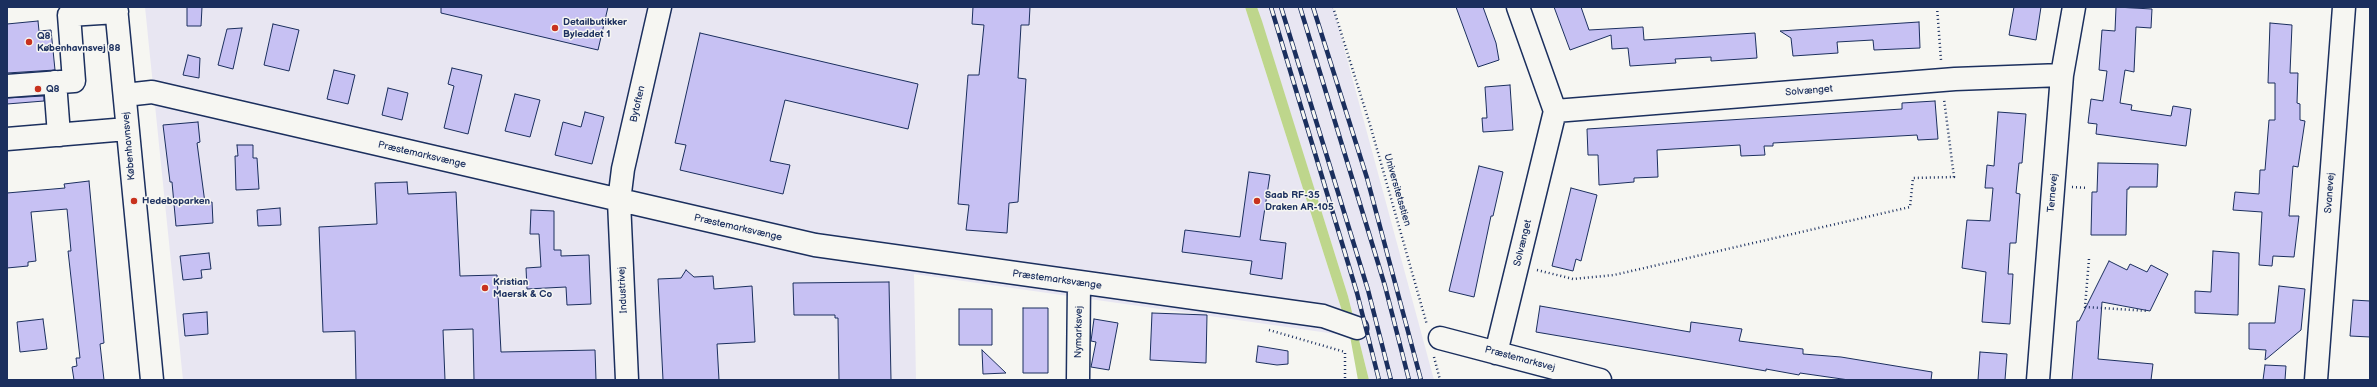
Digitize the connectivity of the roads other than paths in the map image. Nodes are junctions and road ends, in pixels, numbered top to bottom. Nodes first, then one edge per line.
1 (660, 7) edge
2 (1518, 7) edge
3 (2074, 7) edge
4 (2344, 7) edge
5 (117, 9) edge
6 (2062, 75) junction
7 (55, 82) junction
8 (7, 86) edge
9 (125, 95) junction
10 (1555, 111) junction
11 (127, 129) junction
12 (59, 135) junction
13 (7, 138) edge
14 (619, 201) junction
15 (1080, 284) junction
16 (1357, 328) dead end
17 (1433, 340) road end
18 (1496, 353) junction
19 (152, 380) edge
20 (627, 380) edge
21 (1078, 380) edge
22 (1600, 380) edge
23 (2038, 380) edge
24 (2316, 380) edge

1 - 14 street, Bytoften
2 - 10 street
3 - 6 street, Ternevej
4 - 24 street, Svanevej
5 - 7 street
5 - 9 street, Københavnsvej
6 - 10 street, Solvænget
6 - 23 street, Ternevej
7 - 8 street
7 - 12 street
9 - 11 street, Københavnsvej
9 - 14 street, Præstemarksvænge
10 - 18 street, Solvænget
11 - 12 street
11 - 19 street, Københavnsvej
12 - 13 street
14 - 15 street, Præstemarksvænge
14 - 20 street, Industrivej
15 - 16 street, Præstemarksvænge
15 - 21 street, Nymarksvej
17 - 18 street, Præstemarksvej
18 - 22 street, Præstemarksvej

